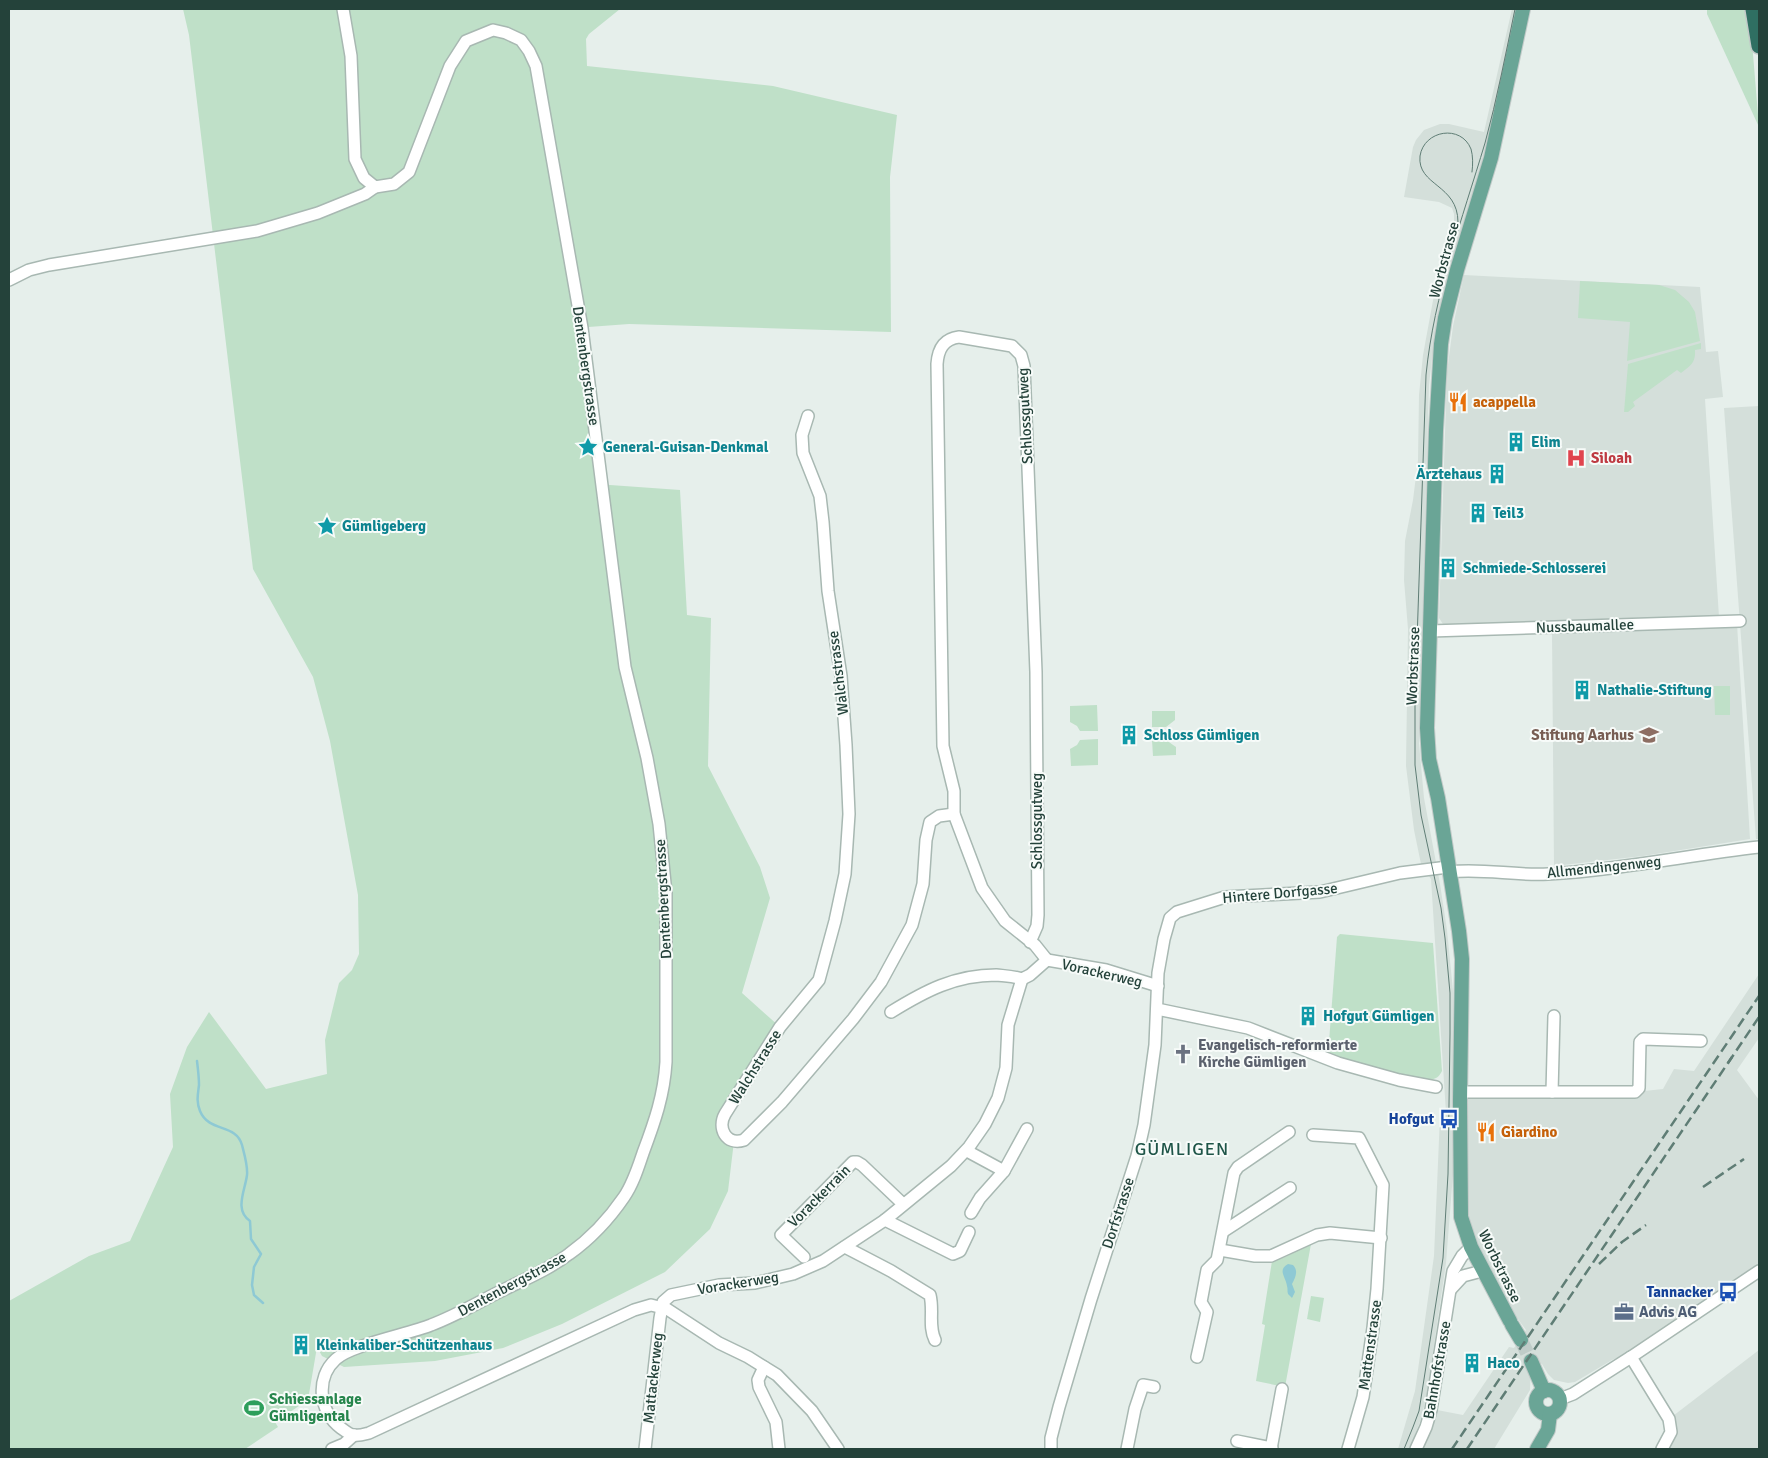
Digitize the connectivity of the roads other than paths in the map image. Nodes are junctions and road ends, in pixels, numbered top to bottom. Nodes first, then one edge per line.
1 (343, 9) edge
2 (1523, 9) edge
3 (1753, 9) edge
4 (1759, 46) edge
5 (375, 187) junction
6 (9, 280) edge
7 (808, 416) dead end
8 (1740, 621) dead end
9 (1430, 631) junction
10 (954, 814) junction
11 (1759, 847) edge
12 (1448, 870) junction
13 (1174, 915) joint
14 (1030, 942) junction
15 (1047, 960) junction
16 (1022, 979) junction
17 (1158, 986) junction
18 (1157, 1009) junction
19 (892, 1012) dead end
20 (1554, 1016) dead end
21 (1701, 1040) dead end
22 (1436, 1087) dead end
23 (1460, 1092) junction
24 (1552, 1092) junction
25 (1027, 1130) dead end
26 (1289, 1132) dead end
27 (1313, 1135) dead end
28 (967, 1151) junction
29 (1004, 1171) junction
30 (1290, 1188) dead end
31 (903, 1204) junction
32 (971, 1213) dead end
33 (885, 1220) junction
34 (1224, 1231) junction
35 (969, 1232) dead end
36 (1380, 1238) junction
37 (845, 1247) junction
38 (1471, 1247) junction
39 (1220, 1250) junction
40 (804, 1256) dead end
41 (1482, 1271) junction
42 (1759, 1271) edge
43 (1451, 1289) junction
44 (662, 1307) junction
45 (935, 1340) dead end
46 (1521, 1340) tunnel mouth
47 (1197, 1357) dead end
48 (1631, 1358) junction
49 (1531, 1361) tunnel mouth
50 (764, 1367) junction
51 (1154, 1387) dead end
52 (1282, 1389) dead end
53 (1544, 1391) junction
54 (1560, 1399) junction
55 (1550, 1414) junction
56 (354, 1435) junction
57 (1237, 1442) dead end
58 (332, 1449) edge
59 (645, 1449) edge
60 (779, 1449) edge
61 (838, 1449) edge
62 (1050, 1449) edge
63 (1127, 1449) edge
64 (1271, 1449) edge
65 (1348, 1449) edge
66 (1416, 1449) edge
67 (1537, 1449) edge
68 (1662, 1449) edge

1 - 5 street
2 - 9 main road, Worbstrasse
3 - 4 highway
5 - 6 street, Dentenbergstrasse
5 - 56 street, Dentenbergstrasse
7 - 10 street, Walchstrasse
8 - 9 street, Nussbaumallee
9 - 12 main road, Worbstrasse
10 - 14 street
10 - 14 street, Schlossgutweg
11 - 12 street, Allmendingenweg
12 - 13 street, Hintere Dorfgasse
12 - 23 main road, Worbstrasse
13 - 17 street, Dorfstrasse
14 - 15 street
15 - 16 street, Vorackerweg
15 - 17 street, Vorackerweg
16 - 19 street
16 - 28 street, Vorackerweg
17 - 18 street, Dorfstrasse
18 - 22 street
18 - 62 street, Dorfstrasse
20 - 24 street
21 - 24 street
23 - 24 street
23 - 38 main road, Worbstrasse
25 - 29 street
26 - 34 street
27 - 36 street, Mattenstrasse
28 - 29 street
28 - 31 street, Vorackerweg
29 - 32 street
30 - 34 street
31 - 33 street, Vorackerweg
31 - 40 street, Vorackerrain
33 - 35 street
33 - 37 street, Vorackerweg
34 - 39 street
36 - 39 street
36 - 65 street, Mattenstrasse
37 - 44 street, Vorackerweg
37 - 45 street
38 - 41 main road, Worbstrasse
38 - 43 street, Bahnhofstrasse
39 - 47 street
41 - 43 street
41 - 46 main road, Worbstrasse
42 - 48 street
43 - 66 street, Bahnhofstrasse
44 - 50 street
44 - 56 street
44 - 59 street, Mattackerweg
48 - 54 street
48 - 68 street
49 - 53 main road
50 - 60 street
50 - 61 street
51 - 63 street
52 - 64 street
53 - 54 main road
53 - 55 main road
54 - 55 main road
55 - 67 main road
56 - 58 street
57 - 64 street

